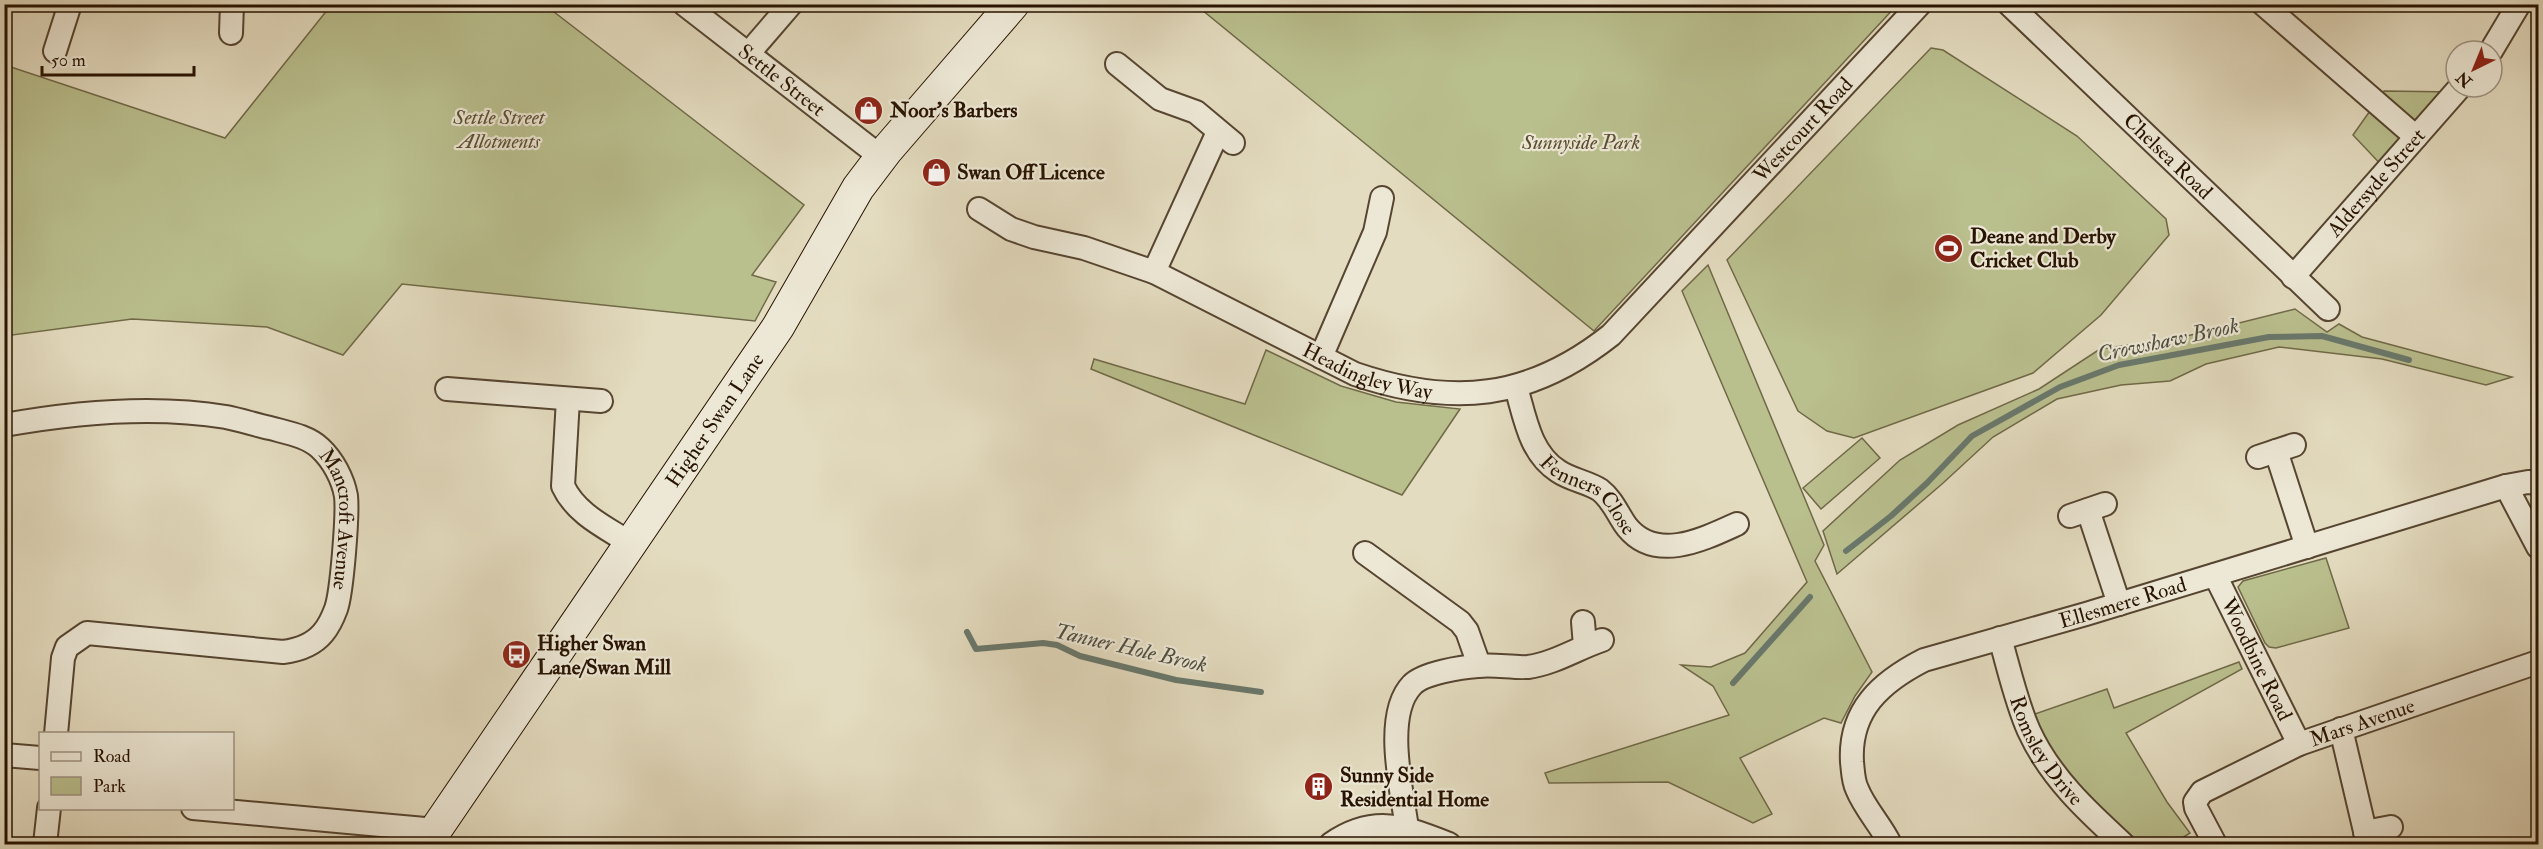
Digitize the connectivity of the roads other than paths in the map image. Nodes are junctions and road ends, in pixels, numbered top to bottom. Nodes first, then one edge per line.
1 (70, 4) edge
2 (232, 4) edge
3 (684, 4) edge
4 (791, 4) edge
5 (1013, 4) edge
6 (1920, 4) edge
7 (2009, 4) edge
8 (2263, 4) edge
9 (2519, 4) edge
10 (231, 33) dead end
11 (2498, 39) edge
12 (55, 51) dead end
13 (748, 54) junction
14 (1117, 64) dead end
15 (2449, 99) edge
16 (2416, 136) junction
17 (881, 157) junction
18 (1382, 198) dead end
19 (979, 208) dead end
20 (1686, 255) joint
21 (1154, 272) junction
22 (2293, 277) junction
23 (2328, 309) dead end
24 (1321, 357) junction
25 (1516, 387) junction
26 (447, 389) dead end
27 (568, 399) junction
28 (601, 401) dead end
29 (4, 425) edge
30 (2276, 451) dead end
31 (2538, 483) edge
32 (2506, 486) junction
33 (2088, 510) dead end
34 (1737, 524) dead end
35 (630, 543) junction
36 (2307, 547) junction
37 (2538, 547) edge
38 (1365, 553) dead end
39 (2215, 575) junction
40 (2118, 604) junction
41 (1583, 622) dead end
42 (2000, 638) junction
43 (2538, 662) edge
44 (1479, 665) junction
45 (2341, 729) junction
46 (56, 732) edge
47 (2299, 744) junction
48 (4, 755) edge
49 (39, 758) edge
50 (49, 810) edge
51 (209, 810) edge
52 (2391, 827) dead end
53 (1407, 828) junction
54 (431, 837) edge
55 (2367, 838) edge
56 (1332, 843) edge
57 (45, 844) edge
58 (1449, 844) edge
59 (1890, 844) edge
60 (2123, 844) edge
61 (2215, 844) edge

1 - 12 street
2 - 10 street
3 - 13 street, Settle Street
4 - 13 street
5 - 17 street, Higher Swan Lane
6 - 20 street, Westcourt Road
7 - 22 street, Chelsea Road
8 - 16 street
9 - 11 street
13 - 17 street, Settle Street
14 - 21 street
15 - 16 street, Aldersyde Street
16 - 22 street, Aldersyde Street
17 - 35 street, Higher Swan Lane
18 - 24 street
19 - 21 street, Headingley Way
20 - 25 street, Headingley Way
21 - 24 street, Headingley Way
22 - 23 street, Chelsea Road
24 - 25 street, Headingley Way
25 - 34 street, Fenners Close
26 - 27 street
27 - 28 street
27 - 35 street
29 - 46 street, Mancroft Avenue
30 - 36 street
31 - 32 street, Ellesmere Road
32 - 36 street, Ellesmere Road
32 - 37 street
33 - 40 street
35 - 54 street, Higher Swan Lane
36 - 39 street, Ellesmere Road
38 - 44 street
39 - 40 street, Ellesmere Road
39 - 47 street, Woodbine Road
40 - 42 street, Ellesmere Road
41 - 44 street
42 - 59 street, Ellesmere Road
42 - 60 street, Romsley Drive
43 - 45 street, Mars Avenue
44 - 53 street
45 - 47 street, Mars Avenue
45 - 55 street
47 - 61 street, Mars Avenue
48 - 49 street
50 - 57 street
51 - 54 street
52 - 55 street
53 - 56 street
53 - 58 street

